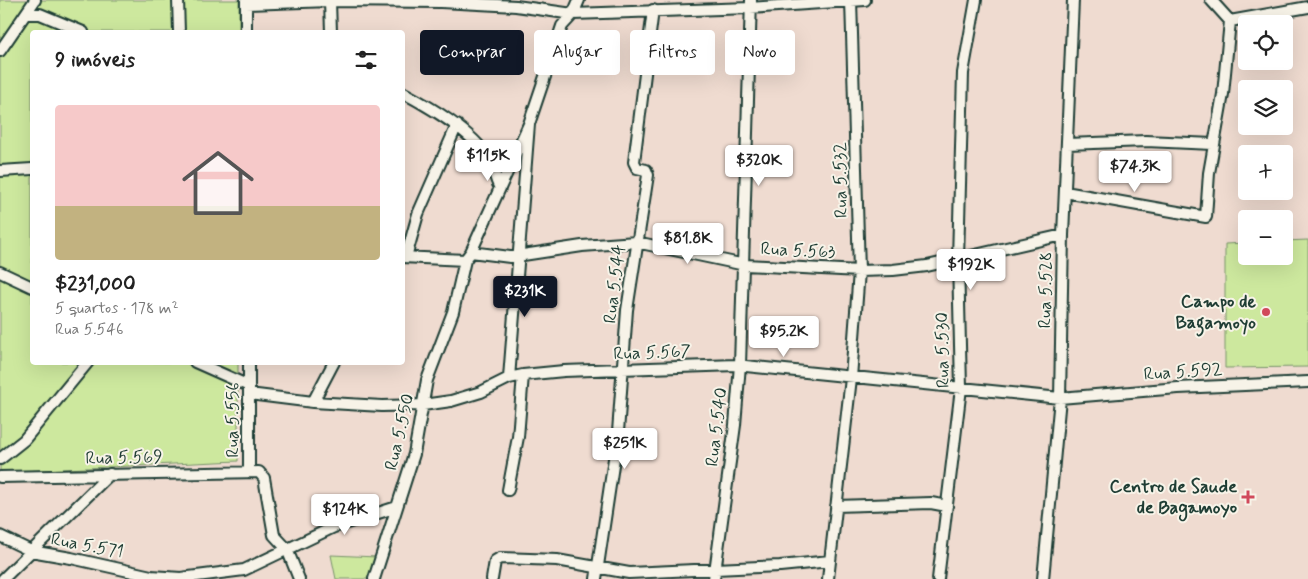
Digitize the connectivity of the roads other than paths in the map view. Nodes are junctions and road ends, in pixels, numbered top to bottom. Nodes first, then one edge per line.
1 (35, 0) edge
2 (178, 0) edge
3 (579, 0) edge
4 (851, 0) edge
5 (866, 0) edge
6 (976, 0) edge
7 (1073, 0) edge
8 (1211, 0) edge
9 (330, 1) edge
10 (441, 1) edge
11 (246, 2) edge
12 (751, 4) edge
13 (1308, 7) edge
14 (653, 10) junction
15 (26, 14) junction
16 (573, 14) junction
17 (1230, 21) junction
18 (78, 30) edge
19 (179, 30) edge
20 (246, 30) edge
21 (331, 30) edge
22 (0, 51) edge
23 (405, 94) edge
24 (530, 124) junction
25 (456, 126) junction
26 (1067, 144) junction
27 (1213, 144) junction
28 (30, 168) edge
29 (0, 171) edge
30 (500, 188) junction
31 (1065, 192) junction
32 (1063, 235) junction
33 (636, 242) junction
34 (405, 254) edge
35 (468, 256) junction
36 (518, 256) junction
37 (405, 257) edge
38 (958, 259) junction
39 (745, 265) junction
40 (859, 271) junction
41 (0, 272) edge
42 (30, 286) edge
43 (86, 365) edge
44 (201, 365) edge
45 (249, 365) edge
46 (332, 365) edge
47 (740, 365) junction
48 (623, 370) junction
49 (523, 375) junction
50 (509, 378) junction
51 (850, 378) junction
52 (1308, 382) edge
53 (961, 388) junction
54 (249, 390) junction
55 (1060, 398) junction
56 (313, 402) junction
57 (423, 405) junction
58 (0, 459) edge
59 (249, 470) junction
60 (110, 474) junction
61 (0, 477) edge
62 (508, 490) dead end
63 (836, 506) junction
64 (947, 506) junction
65 (397, 507) junction
66 (0, 536) edge
67 (287, 549) junction
68 (31, 551) junction
69 (830, 561) junction
70 (598, 567) junction
71 (244, 574) edge
72 (715, 574) edge
73 (150, 578) edge
74 (3, 579) edge
75 (299, 579) edge
76 (374, 579) edge
77 (492, 579) edge
78 (596, 579) edge
79 (828, 579) edge
80 (938, 579) edge
81 (1043, 579) edge

1 - 15 street
2 - 19 street
3 - 16 street
4 - 5 street
4 - 12 street
4 - 40 street, Rua 5.532
6 - 38 street, Rua 5.530
7 - 26 street, Rua 5.528
8 - 17 street
9 - 10 street
9 - 11 street
9 - 21 street
10 - 16 street
11 - 20 street
12 - 14 street
12 - 39 street, Rua 5.540
13 - 17 street
14 - 16 street
14 - 33 street, Rua 5.544
15 - 18 street
15 - 22 street
16 - 24 street
17 - 27 street
23 - 25 street
24 - 30 street, Rua 5.550
24 - 36 street
25 - 30 street
25 - 34 street
26 - 27 street
26 - 31 street, Rua 5.528
27 - 31 street
28 - 29 street
30 - 35 street, Rua 5.550
31 - 32 street, Rua 5.528
32 - 38 street, Rua 5.563
32 - 55 street, Rua 5.528
33 - 36 street, Rua 5.563
33 - 39 street, Rua 5.563
33 - 48 street, Rua 5.544
35 - 36 street, Rua 5.563
35 - 37 street, Rua 5.563
35 - 57 street, Rua 5.550
36 - 50 street
38 - 40 street, Rua 5.563
38 - 53 street, Rua 5.530
39 - 40 street, Rua 5.563
39 - 47 street, Rua 5.540
40 - 51 street, Rua 5.532
41 - 42 street
43 - 58 street
44 - 54 street, Rua 5.567
45 - 54 street, Rua 5.556
46 - 56 street
47 - 48 street, Rua 5.567
47 - 51 street, Rua 5.567
47 - 72 street, Rua 5.540
48 - 49 street, Rua 5.567
48 - 70 street, Rua 5.544
49 - 50 street, Rua 5.567
49 - 62 street
50 - 57 street, Rua 5.567
51 - 53 street, Rua 5.567
51 - 63 street, Rua 5.532
52 - 55 street, Rua 5.592
53 - 55 street, Rua 5.567
53 - 64 street, Rua 5.530
54 - 56 street, Rua 5.567
54 - 59 street, Rua 5.556
55 - 81 street, Rua 5.528
56 - 57 street, Rua 5.567
57 - 65 street, Rua 5.550
59 - 60 street, Rua 5.569
59 - 67 street, Rua 5.556
60 - 61 street, Rua 5.569
60 - 68 street
63 - 64 street
63 - 69 street, Rua 5.532
64 - 80 street, Rua 5.530
65 - 67 street, Rua 5.571
65 - 76 street, Rua 5.550
66 - 68 street, Rua 5.571
67 - 71 street, Rua 5.571
67 - 75 street, Rua 5.556
68 - 73 street, Rua 5.571
68 - 74 street
69 - 72 street
69 - 79 street, Rua 5.532
70 - 72 street
70 - 77 street
70 - 78 street, Rua 5.544
71 - 73 street, Rua 5.571

